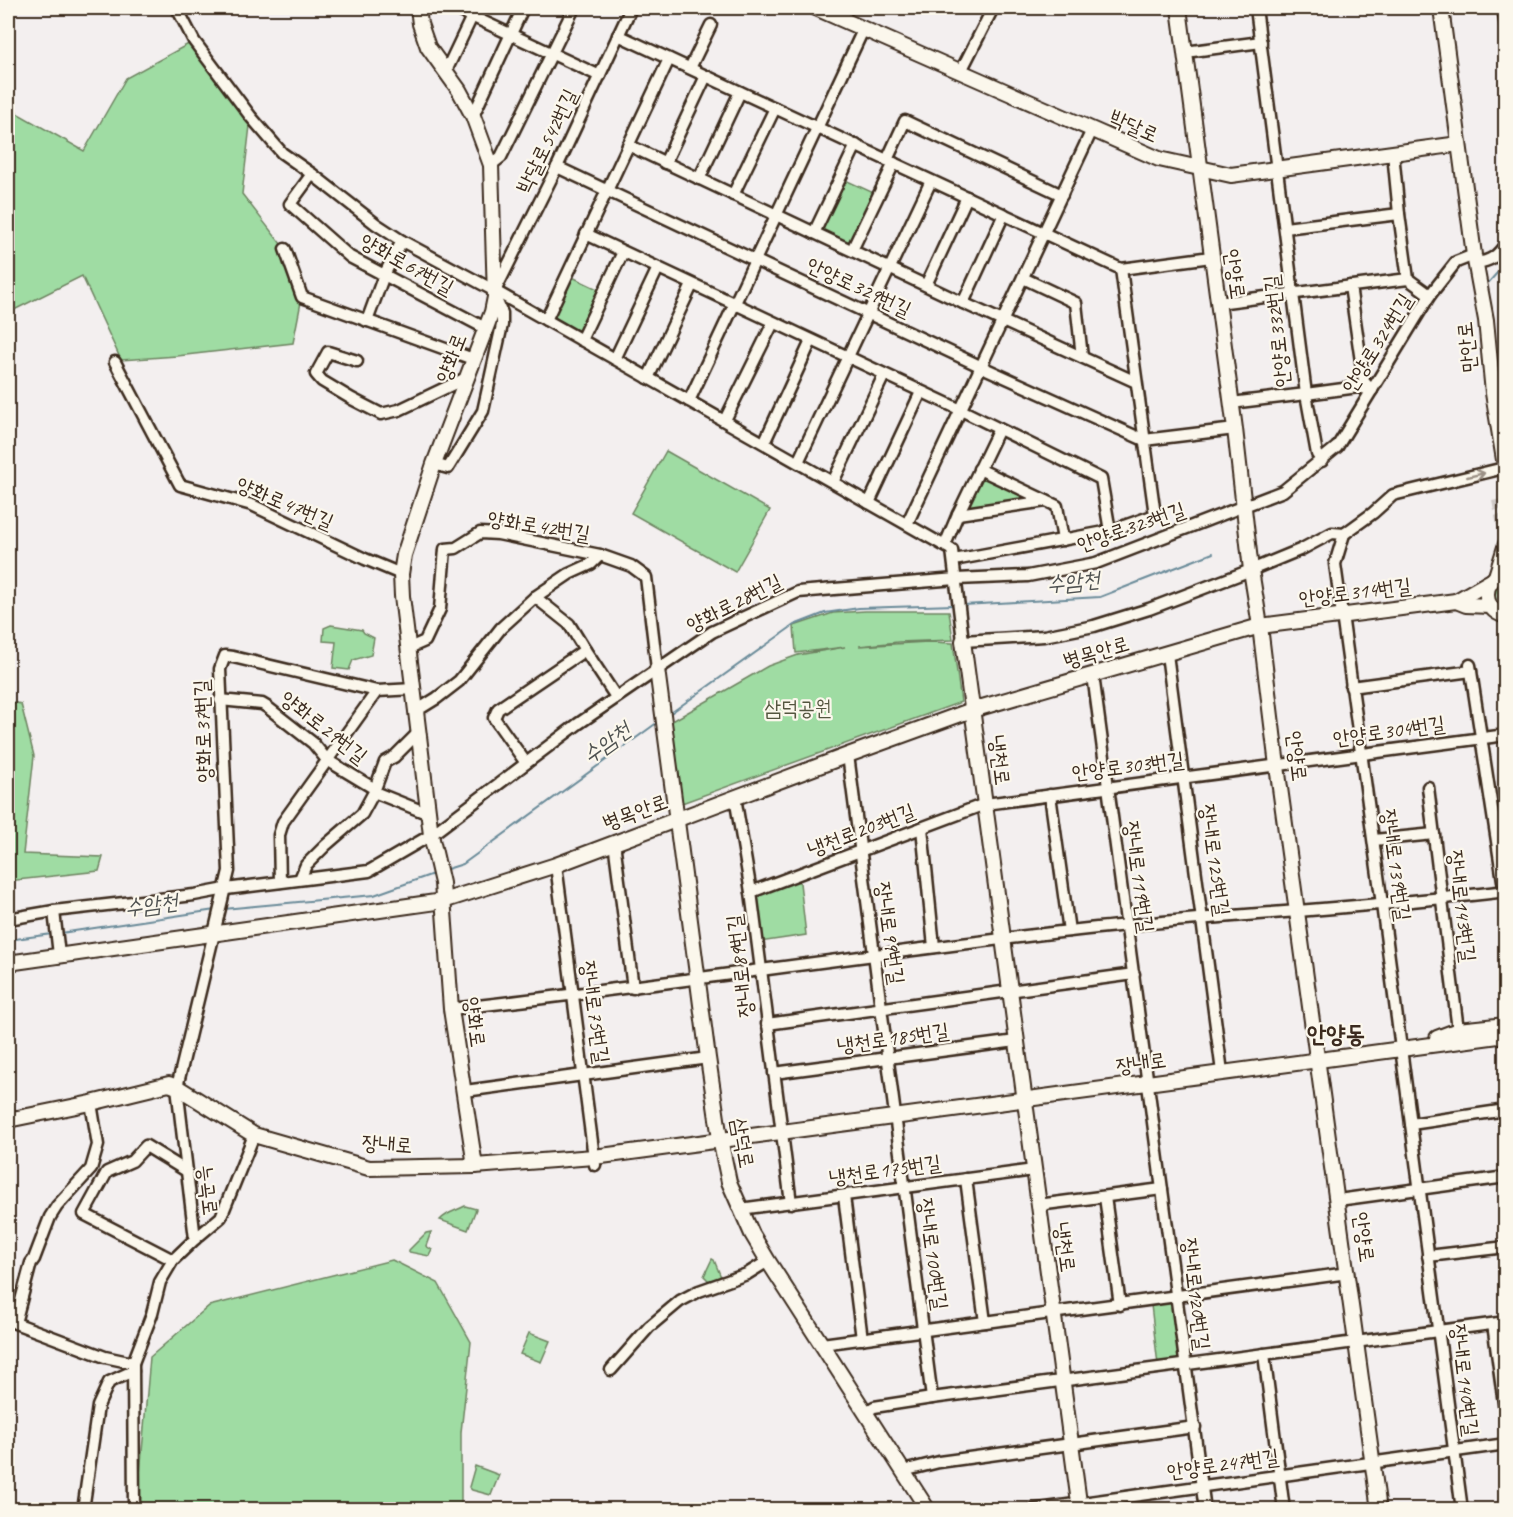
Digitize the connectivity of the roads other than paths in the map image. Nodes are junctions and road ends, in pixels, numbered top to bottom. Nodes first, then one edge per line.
1 (177, 8) edge
2 (418, 8) edge
3 (454, 8) edge
4 (523, 8) edge
5 (574, 8) edge
6 (631, 8) edge
7 (816, 8) edge
8 (1179, 8) edge
9 (1256, 8) edge
10 (1441, 8) edge
11 (1503, 8) edge
12 (989, 9) edge
13 (474, 12) edge
14 (844, 13) edge
15 (711, 25) dead end
16 (1506, 26) edge
17 (864, 28) junction
18 (510, 34) junction
19 (618, 35) junction
20 (1261, 42) junction
21 (1185, 52) junction
22 (552, 54) junction
23 (669, 58) junction
24 (690, 68) junction
25 (446, 71) junction
26 (961, 71) junction
27 (600, 76) junction
28 (706, 76) junction
29 (740, 92) junction
30 (775, 108) junction
31 (473, 116) junction
32 (817, 127) junction
33 (1092, 130) junction
34 (1459, 144) junction
35 (628, 145) junction
36 (856, 146) junction
37 (1393, 153) junction
38 (890, 162) junction
39 (665, 163) junction
40 (491, 165) junction
41 (557, 167) junction
42 (1199, 169) junction
43 (1277, 169) junction
44 (312, 174) junction
45 (699, 179) junction
46 (931, 181) junction
47 (607, 190) junction
48 (733, 195) junction
49 (1062, 195) junction
50 (967, 197) junction
51 (1004, 214) junction
52 (1399, 214) junction
53 (776, 215) junction
54 (1285, 228) junction
55 (1043, 232) junction
56 (814, 233) junction
57 (586, 234) junction
58 (402, 240) junction
59 (1506, 243) edge
60 (285, 249) dead end
61 (852, 250) junction
62 (623, 252) junction
63 (1211, 257) junction
64 (1475, 259) junction
65 (755, 260) junction
66 (658, 268) junction
67 (889, 268) junction
68 (1122, 269) junction
69 (384, 275) junction
70 (1023, 278) junction
71 (1408, 279) junction
72 (692, 285) junction
73 (926, 285) junction
74 (1350, 286) junction
75 (495, 294) junction
76 (1294, 294) junction
77 (1430, 296) junction
78 (963, 303) junction
79 (1218, 303) junction
80 (734, 304) junction
81 (868, 313) junction
82 (546, 320) junction
83 (1004, 320) junction
84 (368, 321) junction
85 (773, 323) junction
86 (485, 328) junction
87 (581, 340) junction
88 (811, 341) junction
89 (1082, 357) junction
90 (847, 358) junction
91 (473, 359) junction
92 (615, 359) junction
93 (357, 361) dead end
94 (115, 362) dead end
95 (982, 367) junction
96 (884, 375) junction
97 (466, 378) junction
98 (648, 378) junction
99 (1136, 382) junction
100 (1372, 390) junction
101 (921, 392) junction
102 (1306, 394) junction
103 (689, 401) junction
104 (1231, 403) junction
105 (961, 410) junction
106 (725, 420) junction
107 (999, 429) junction
108 (1234, 429) junction
109 (1144, 440) junction
110 (764, 443) junction
111 (1322, 460) junction
112 (798, 462) junction
113 (434, 464) junction
114 (979, 469) junction
115 (1505, 470) edge
116 (833, 482) junction
117 (1048, 501) junction
118 (869, 502) junction
119 (1244, 505) junction
120 (958, 514) junction
121 (907, 524) junction
122 (1110, 531) junction
123 (1344, 534) junction
124 (1063, 540) junction
125 (1506, 544) edge
126 (945, 545) junction
127 (600, 555) junction
128 (954, 560) junction
129 (1251, 570) junction
130 (401, 573) junction
131 (1497, 577) edge
132 (956, 579) junction
133 (535, 597) junction
134 (1456, 601) junction
135 (1490, 606) junction
136 (1342, 614) junction
137 (1505, 618) edge
138 (1260, 626) junction
139 (963, 641) junction
140 (408, 648) junction
141 (585, 650) junction
142 (1167, 654) junction
143 (657, 669) junction
144 (1093, 675) junction
145 (1351, 687) junction
146 (414, 689) junction
147 (377, 691) junction
148 (616, 697) junction
149 (220, 700) junction
150 (972, 710) junction
151 (416, 711) junction
152 (418, 733) junction
153 (1506, 735) edge
154 (1481, 738) junction
155 (848, 754) junction
156 (1360, 756) junction
157 (327, 760) junction
158 (526, 763) junction
159 (1277, 766) junction
160 (1184, 778) junction
161 (1108, 787) junction
162 (1428, 787) dead end
163 (374, 790) junction
164 (1050, 795) junction
165 (735, 797) junction
166 (985, 804) junction
167 (429, 814) junction
168 (676, 819) junction
169 (922, 828) junction
170 (1434, 834) junction
171 (431, 835) junction
172 (1374, 840) junction
173 (614, 842) junction
174 (859, 852) junction
175 (556, 865) junction
176 (300, 879) junction
177 (280, 882) junction
178 (225, 892) junction
179 (751, 892) junction
180 (1505, 894) edge
181 (1442, 898) junction
182 (443, 902) junction
183 (1382, 904) junction
184 (1298, 913) junction
185 (54, 915) junction
186 (1203, 917) junction
187 (8, 919) edge
188 (1125, 925) junction
189 (215, 927) junction
190 (1069, 931) junction
191 (1003, 939) junction
192 (934, 947) junction
193 (59, 949) junction
194 (873, 955) junction
195 (8, 963) edge
196 (760, 971) junction
197 (1134, 974) junction
198 (697, 978) junction
199 (633, 988) junction
200 (1009, 991) junction
201 (573, 996) junction
202 (451, 1009) junction
203 (881, 1009) junction
204 (767, 1024) junction
205 (1506, 1025) edge
206 (1458, 1030) junction
207 (1506, 1035) edge
208 (1016, 1041) junction
209 (1506, 1042) edge
210 (1418, 1046) junction
211 (1402, 1048) junction
212 (708, 1058) junction
213 (887, 1059) junction
214 (1318, 1061) junction
215 (1222, 1072) junction
216 (774, 1073) junction
217 (584, 1075) junction
218 (1149, 1084) junction
219 (177, 1087) junction
220 (465, 1091) junction
221 (1025, 1100) junction
222 (91, 1103) junction
223 (1506, 1110) edge
224 (894, 1116) junction
225 (8, 1120) edge
226 (1411, 1124) junction
227 (783, 1131) junction
228 (254, 1135) junction
229 (720, 1140) junction
230 (594, 1161) junction
231 (475, 1166) junction
232 (91, 1169) junction
233 (185, 1170) junction
234 (1034, 1170) junction
235 (107, 1172) junction
236 (1506, 1177) edge
237 (966, 1179) junction
238 (904, 1187) junction
239 (1418, 1188) junction
240 (1162, 1189) junction
241 (844, 1196) junction
242 (1105, 1197) junction
243 (1338, 1200) junction
244 (791, 1203) junction
245 (1038, 1205) junction
246 (741, 1209) junction
247 (195, 1239) junction
248 (1506, 1246) edge
249 (1428, 1256) junction
250 (173, 1260) junction
251 (768, 1261) junction
252 (1348, 1273) junction
253 (1176, 1297) junction
254 (1120, 1305) junction
255 (1053, 1313) junction
256 (985, 1322) junction
257 (1506, 1322) edge
258 (1493, 1324) junction
259 (1439, 1330) junction
260 (924, 1331) junction
261 (862, 1339) junction
262 (1357, 1342) junction
263 (822, 1344) junction
264 (1264, 1354) junction
265 (1185, 1364) junction
266 (133, 1367) junction
267 (611, 1370) dead end
268 (1062, 1381) junction
269 (932, 1398) junction
270 (866, 1412) junction
271 (1506, 1418) edge
272 (1195, 1427) junction
273 (1070, 1444) junction
274 (1506, 1444) edge
275 (1454, 1452) junction
276 (1373, 1464) junction
277 (903, 1471) junction
278 (1279, 1476) junction
279 (1202, 1486) junction
280 (1079, 1507) edge
281 (83, 1509) edge
282 (134, 1509) edge
283 (928, 1509) edge
284 (1032, 1509) edge
285 (1205, 1509) edge
286 (1284, 1509) edge
287 (1379, 1509) edge
288 (1462, 1509) edge

1 - 44 street
2 - 25 street, 양화로
3 - 13 street
4 - 18 street
5 - 22 street
6 - 19 street, 박달로542번길
7 - 14 street, 박달로
8 - 21 street, 안양로
9 - 20 street, 안양로332번길
10 - 34 street, 만안로
11 - 16 street
12 - 26 street
13 - 18 street
13 - 25 street
14 - 17 street, 박달로
15 - 24 street
17 - 26 street, 박달로
17 - 32 street
18 - 22 street
18 - 31 street
19 - 23 street
19 - 27 street, 박달로542번길
20 - 21 street
20 - 43 street, 안양로332번길
21 - 42 street, 안양로
22 - 27 street
22 - 40 street
23 - 24 street
23 - 35 street
24 - 28 street
25 - 31 street, 양화로
26 - 33 street, 박달로
27 - 41 street, 박달로542번길
28 - 29 street
28 - 39 street
29 - 30 street
29 - 45 street
30 - 32 street
30 - 48 street
31 - 40 street, 양화로
32 - 36 street
32 - 53 street
33 - 42 street, 박달로
33 - 49 street
34 - 37 street, 박달로
34 - 64 street, 만안로
35 - 39 street
35 - 47 street
36 - 38 street
36 - 56 street
37 - 43 street, 박달로
37 - 52 street
38 - 46 street
38 - 49 street
38 - 61 street
39 - 45 street
40 - 75 street, 양화로
41 - 47 street, 안양로329번길
41 - 75 street, 박달로542번길
42 - 43 street, 박달로
42 - 63 street, 안양로
43 - 54 street, 안양로332번길
44 - 58 street
44 - 69 street, 양화로67번길
45 - 48 street
46 - 50 street
46 - 67 street
47 - 57 street
47 - 65 street, 안양로329번길
48 - 53 street
49 - 55 street
50 - 51 street
50 - 73 street
51 - 55 street
51 - 78 street
52 - 54 street
52 - 71 street
53 - 56 street
53 - 65 street
54 - 76 street, 안양로332번길
55 - 68 street
55 - 70 street
56 - 61 street
57 - 62 street
57 - 82 street
58 - 69 street
58 - 75 street
59 - 64 street, 안양로324번길
60 - 84 street
61 - 67 street
62 - 66 street
62 - 87 street
63 - 68 street
63 - 79 street, 안양로
64 - 77 street, 안양로324번길
64 - 115 street, 만안로
65 - 80 street
65 - 81 street, 안양로329번길
66 - 72 street
66 - 92 street
67 - 73 street
67 - 81 street
68 - 99 street
69 - 84 street
69 - 86 street, 양화로67번길
70 - 83 street
70 - 89 street
71 - 74 street
71 - 77 street
72 - 80 street
72 - 98 street
73 - 78 street
74 - 76 street
74 - 100 street
75 - 82 street
75 - 86 street, 양화로
75 - 113 street
76 - 79 street
76 - 102 street, 안양로332번길
77 - 100 street, 안양로324번길
78 - 83 street
79 - 104 street, 안양로
80 - 85 street
80 - 103 street
81 - 90 street
81 - 95 street, 안양로329번길
82 - 87 street
83 - 89 street
83 - 95 street
84 - 91 street
85 - 88 street
85 - 106 street
86 - 91 street, 양화로
87 - 92 street
88 - 90 street
88 - 110 street
89 - 99 street
90 - 96 street
90 - 112 street
91 - 97 street, 양화로
92 - 98 street
93 - 97 street
94 - 130 street, 양화로47번길
95 - 105 street
95 - 109 street, 안양로329번길
96 - 101 street
96 - 116 street
97 - 113 street, 양화로
98 - 103 street
99 - 109 street
100 - 102 street
100 - 111 street, 안양로324번길
101 - 105 street
101 - 118 street
102 - 104 street, 안양로332번길
102 - 111 street
103 - 106 street
104 - 108 street, 안양로
105 - 107 street
105 - 121 street
106 - 110 street
107 - 114 street
107 - 122 street
108 - 109 street
108 - 119 street, 안양로
109 - 122 street
110 - 112 street
111 - 119 street, 안양로324번길
112 - 116 street
113 - 130 street, 양화로
114 - 117 street
114 - 120 street
123 -> 115 street, 만안로
116 - 118 street
117 - 120 street
117 - 124 street
118 - 121 street
119 - 129 street, 안양로
119 - 132 street, 안양로323번길
120 - 126 street
121 - 126 street
122 - 124 street
123 - 129 street
123 - 136 street, 장내로139번길
124 - 128 street
125 - 131 street
126 - 128 street
127 - 133 street
127 - 140 street, 양화로42번길
127 - 143 street, 양화로42번길
128 - 132 street
129 - 138 street, 안양로
129 - 139 street
130 - 140 street, 양화로
131 - 134 street
131 - 135 street
132 - 139 street
132 - 143 street, 양화로28번길
133 - 141 street
133 - 151 street
134 - 135 street
134 - 136 street, 안양로314번길
135 - 137 street
136 - 138 street, 안양로314번길
136 - 145 street, 장내로139번길
138 - 142 street, 병목안로
138 - 159 street, 안양로
139 - 150 street, 냉천로
140 - 146 street, 양화로
141 - 148 street
141 - 158 street
142 - 144 street, 병목안로
142 - 160 street, 장내로125번길
143 - 148 street, 양화로28번길
143 - 168 street, 삼덕로
144 - 150 street, 병목안로
144 - 161 street, 장내로119번길
145 - 154 street
145 - 156 street, 장내로139번길
146 - 147 street, 양화로37번길
146 - 151 street, 양화로
147 - 149 street, 양화로37번길
147 - 157 street
148 - 158 street, 양화로28번길
149 - 157 street, 양화로29번길
149 - 178 street, 양화로37번길
150 - 155 street, 병목안로
150 - 166 street, 냉천로
151 - 152 street, 양화로
152 - 163 street
152 - 167 street, 양화로
153 - 154 street, 안양로304번길
154 - 156 street, 안양로304번길
154 - 180 street
155 - 165 street, 병목안로
155 - 174 street, 장내로99번길
156 - 159 street, 안양로304번길
156 - 172 street, 장내로139번길
157 - 163 street, 양화로29번길
157 - 177 street
158 - 171 street, 양화로28번길
159 - 160 street, 안양로303번길
159 - 184 street, 안양로
160 - 161 street, 안양로303번길
160 - 186 street, 장내로125번길
161 - 164 street, 안양로303번길
161 - 188 street, 장내로119번길
162 - 170 street, 장내로143번길
163 - 167 street, 양화로29번길
163 - 176 street
164 - 166 street, 안양로303번길
164 - 190 street
165 - 168 street, 병목안로
165 - 179 street, 장내로89번길
166 - 169 street, 냉천로203번길
166 - 191 street, 냉천로
167 - 171 street, 양화로
168 - 173 street, 병목안로
168 - 198 street, 삼덕로
169 - 174 street, 냉천로203번길
169 - 192 street
170 - 172 street
170 - 181 street, 장내로143번길
171 - 176 street, 양화로28번길
171 - 182 street, 양화로
172 - 183 street, 장내로139번길
173 - 175 street, 병목안로
173 - 199 street
174 - 179 street, 냉천로203번길
174 - 194 street, 장내로99번길
175 - 182 street, 병목안로
175 - 201 street, 장내로75번길
176 - 177 street, 양화로28번길
177 - 178 street, 양화로28번길
178 - 185 street, 양화로28번길
178 - 189 street, 양화로37번길
179 - 196 street, 장내로89번길
180 - 181 street
181 - 183 street
181 - 206 street, 장내로143번길
182 - 189 street, 병목안로
182 - 202 street, 양화로
183 - 184 street
183 - 211 street, 장내로139번길
184 - 186 street
184 - 214 street, 안양로
185 - 187 street, 양화로28번길
185 - 193 street
186 - 188 street
186 - 215 street, 장내로125번길
188 - 190 street
188 - 197 street, 장내로119번길
189 - 193 street, 병목안로
189 - 219 street, 능곡로
190 - 191 street
191 - 192 street
191 - 200 street, 냉천로
192 - 194 street
193 - 195 street, 병목안로
194 - 196 street
194 - 203 street, 장내로99번길
196 - 198 street
196 - 204 street, 장내로89번길
197 - 200 street
197 - 218 street, 장내로119번길
198 - 199 street
198 - 212 street, 삼덕로
199 - 201 street
200 - 203 street
200 - 208 street, 냉천로
201 - 202 street
201 - 217 street, 장내로75번길
202 - 220 street, 양화로
203 - 204 street
203 - 213 street, 장내로99번길
204 - 216 street, 장내로89번길
205 - 206 street
206 - 210 street
207 - 210 street, 장내로
208 - 213 street, 냉천로185번길
208 - 221 street, 냉천로
209 - 210 street
210 - 211 street, 장내로
211 - 214 street, 장내로
211 - 226 street, 장내로140번길
212 - 217 street
212 - 229 street, 삼덕로
213 - 216 street, 냉천로185번길
213 - 224 street, 장내로99번길
214 - 215 street, 장내로
214 - 243 street, 안양로
215 - 218 street, 장내로
216 - 227 street, 장내로89번길
217 - 220 street
217 - 230 street, 장내로75번길
218 - 221 street, 장내로
218 - 240 street, 장내로120번길
219 - 222 street
219 - 228 street, 장내로
219 - 233 street, 능곡로
220 - 231 street, 양화로
221 - 224 street, 장내로
221 - 234 street, 냉천로
222 - 225 street
222 - 232 street
223 - 226 street
224 - 227 street, 장내로
224 - 238 street, 장내로100번길
226 - 239 street, 장내로140번길
227 - 229 street, 장내로
227 - 244 street
228 - 231 street, 장내로
228 - 247 street
229 - 230 street, 장내로
229 - 246 street, 삼덕로
230 - 231 street, 장내로
232 - 235 street
232 - 266 street
233 - 235 street
233 - 247 street, 능곡로
234 - 237 street, 냉천로175번길
234 - 245 street, 냉천로
235 - 250 street
236 - 239 street
237 - 238 street, 냉천로175번길
237 - 256 street
238 - 241 street, 냉천로175번길
238 - 260 street, 장내로100번길
239 - 243 street
239 - 249 street, 장내로140번길
240 - 242 street
240 - 253 street, 장내로120번길
241 - 244 street, 냉천로175번길
241 - 261 street
242 - 245 street
242 - 254 street
243 - 252 street, 안양로
244 - 246 street, 냉천로175번길
245 - 255 street, 냉천로
246 - 251 street, 삼덕로
247 - 250 street, 능곡로
248 - 249 street
249 - 259 street, 장내로140번길
250 - 266 street, 능곡로
251 - 263 street, 삼덕로
251 - 267 street
252 - 253 street
252 - 262 street, 안양로
253 - 254 street
253 - 265 street, 장내로120번길
254 - 255 street
255 - 256 street
255 - 268 street, 냉천로
256 - 260 street
257 - 258 street
258 - 259 street
258 - 271 street
259 - 262 street
259 - 275 street, 장내로140번길
260 - 261 street
260 - 269 street, 장내로100번길
261 - 263 street
262 - 264 street
262 - 276 street, 안양로
263 - 270 street, 삼덕로
264 - 265 street
264 - 278 street
265 - 268 street
265 - 272 street, 장내로120번길
266 - 281 street
266 - 282 street, 능곡로
268 - 269 street
268 - 273 street, 냉천로
269 - 270 street
270 - 277 street, 삼덕로
272 - 273 street
272 - 279 street, 장내로120번길
273 - 277 street
273 - 280 street, 냉천로
274 - 275 street, 안양로247번길
275 - 276 street, 안양로247번길
275 - 288 street, 장내로140번길
276 - 278 street, 안양로247번길
276 - 287 street, 안양로
277 - 283 street, 삼덕로
278 - 279 street, 안양로247번길
278 - 286 street
279 - 280 street, 안양로247번길
279 - 285 street, 장내로120번길
280 - 284 street, 안양로247번길

